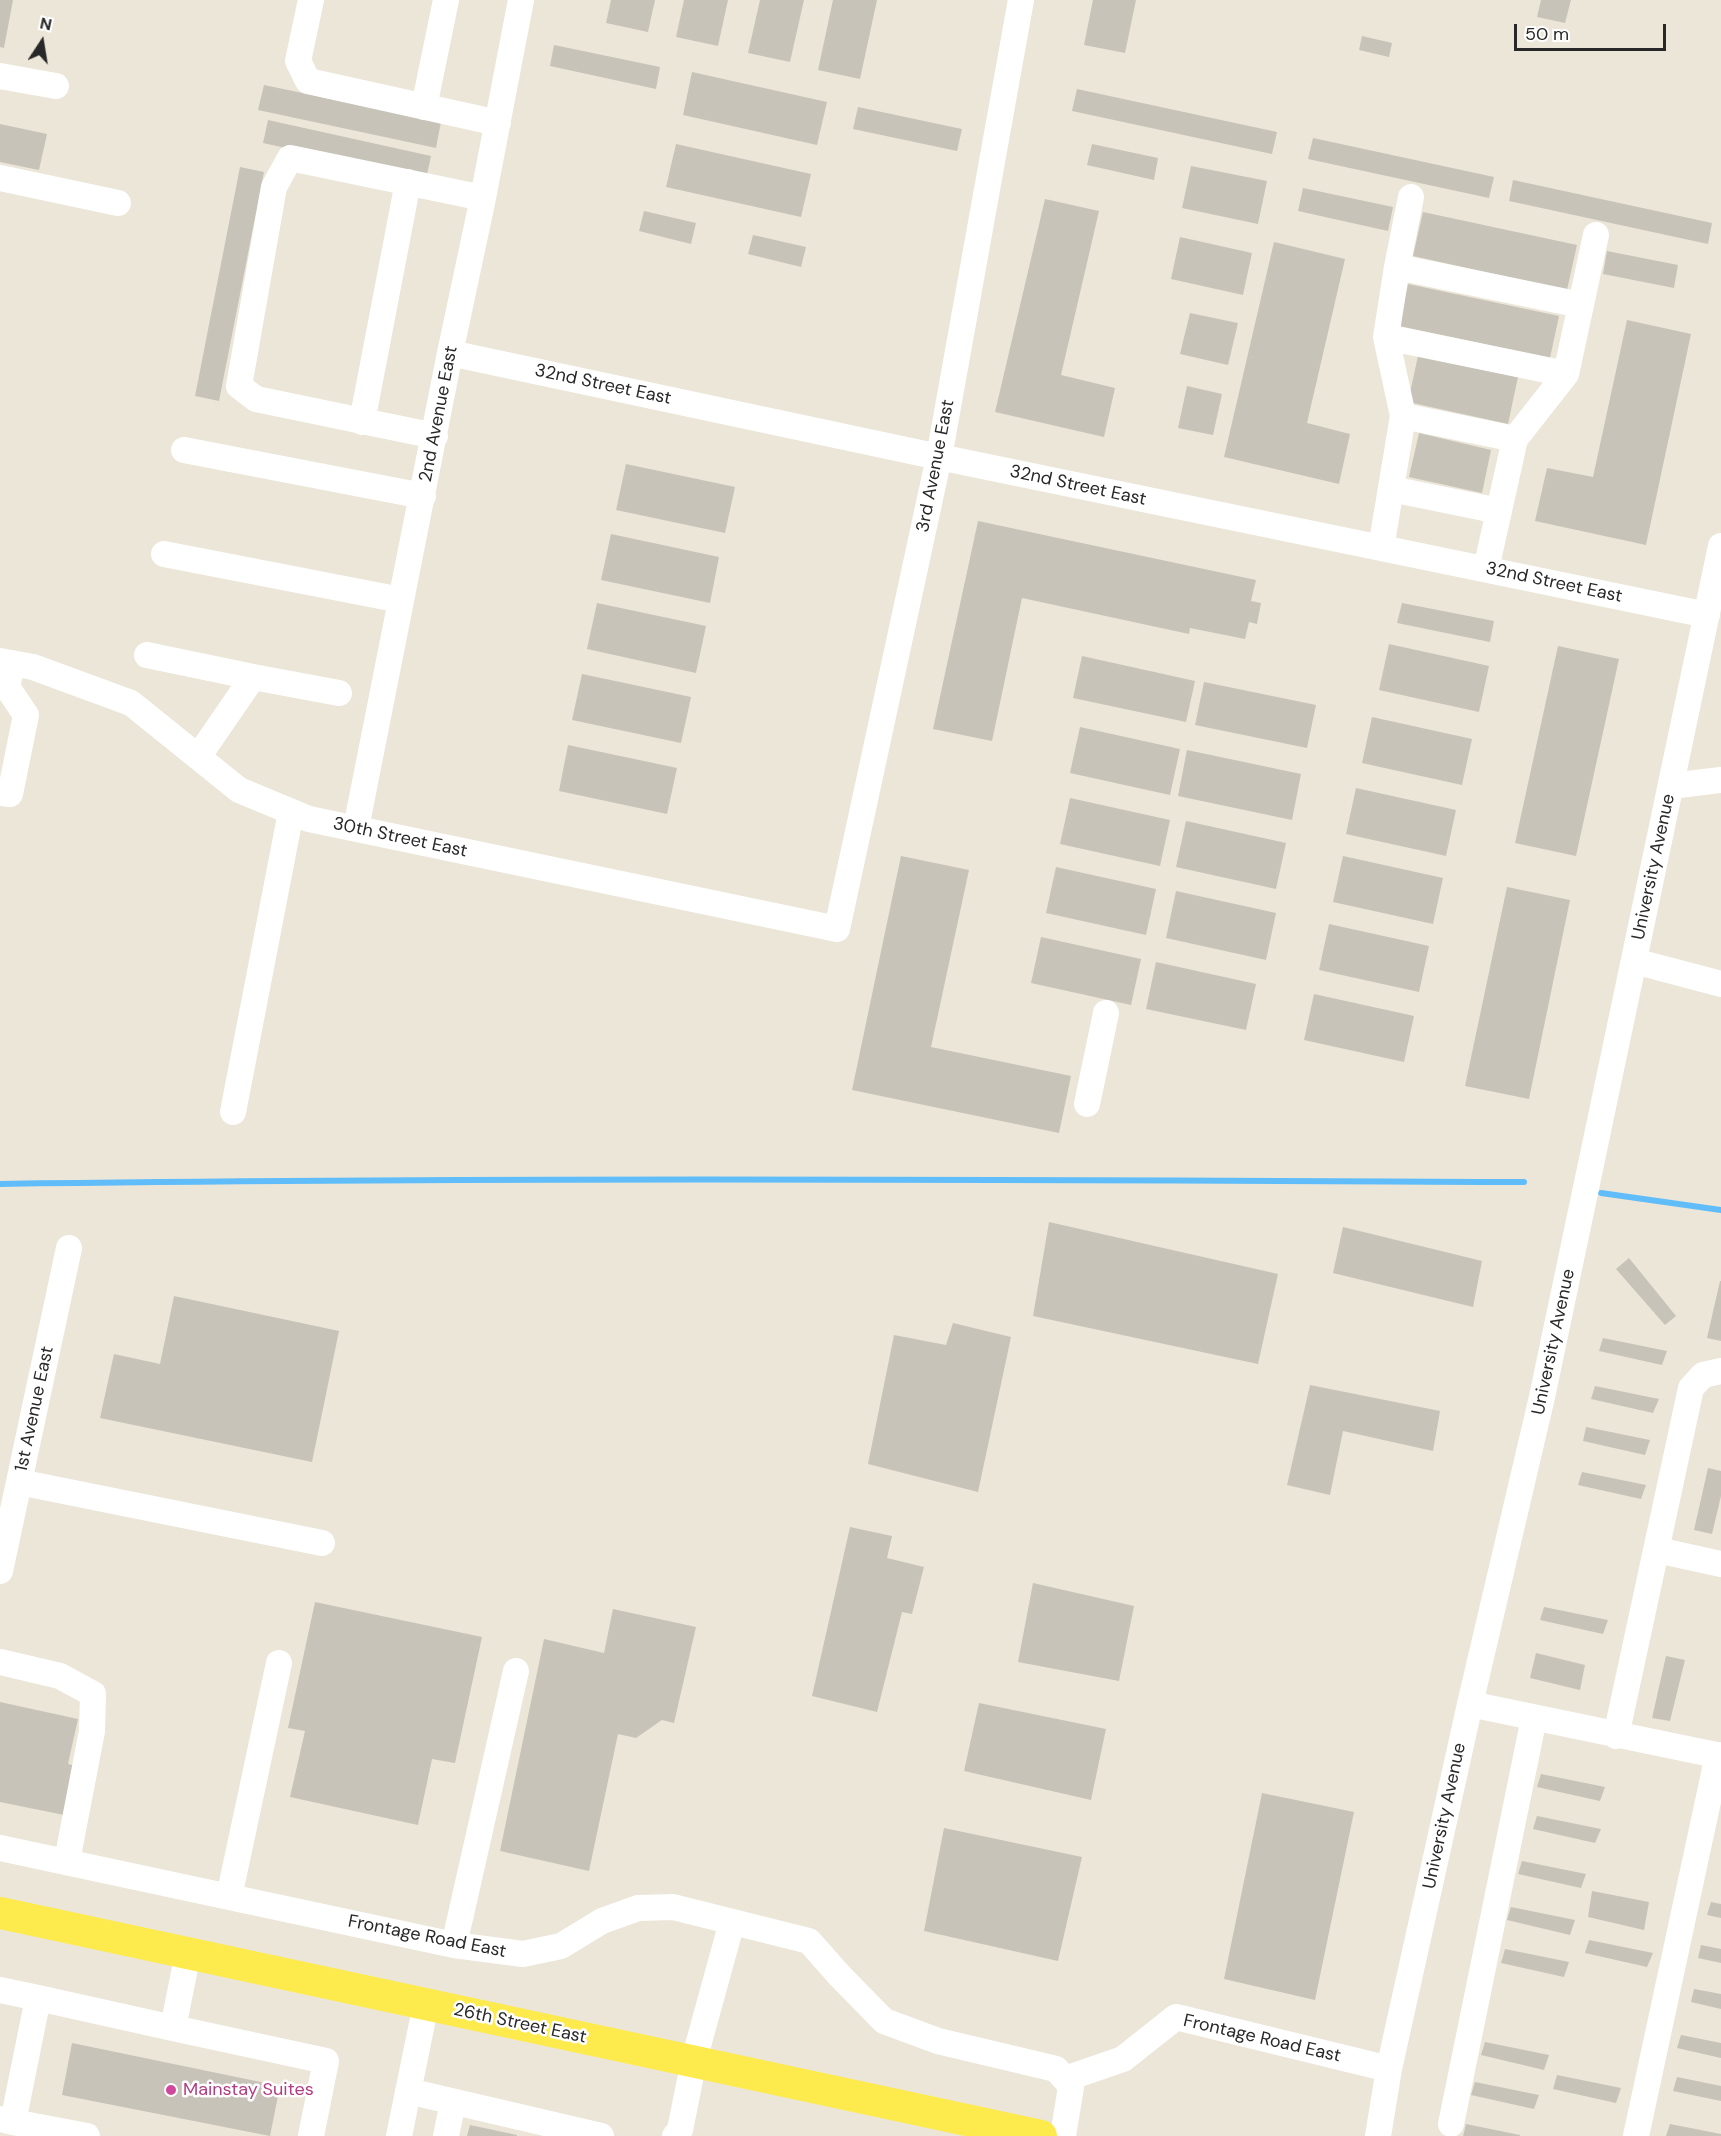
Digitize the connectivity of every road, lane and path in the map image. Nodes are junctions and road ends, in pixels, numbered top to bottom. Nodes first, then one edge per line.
1 (311, 0) edge
2 (446, 0) edge
3 (521, 0) edge
4 (1022, 0) edge
5 (0, 76) edge
6 (56, 86) dead end
7 (424, 107) junction
8 (498, 123) junction
9 (0, 178) edge
10 (408, 182) junction
11 (1411, 197) dead end
12 (483, 198) junction
13 (118, 203) dead end
14 (1596, 235) dead end
15 (1397, 267) junction
16 (1581, 305) junction
17 (1386, 337) junction
18 (450, 353) junction
19 (1566, 374) junction
20 (1403, 416) junction
21 (362, 422) junction
22 (435, 436) junction
23 (1515, 439) junction
24 (184, 450) dead end
25 (939, 457) junction
26 (1391, 489) junction
27 (423, 496) junction
28 (1499, 511) junction
29 (1721, 546) edge
30 (1381, 548) junction
31 (164, 554) dead end
32 (1486, 569) junction
33 (401, 600) junction
34 (1707, 615) junction
35 (147, 655) dead end
36 (6, 662) edge
37 (254, 677) junction
38 (339, 693) dead end
39 (198, 757) junction
40 (1721, 780) edge
41 (1671, 786) junction
42 (0, 793) edge
43 (291, 812) junction
44 (356, 828) junction
45 (837, 929) joint
46 (1634, 961) junction
47 (1721, 984) edge
48 (1106, 1013) dead end
49 (1087, 1104) dead end
50 (233, 1112) dead end
51 (69, 1248) dead end
52 (1721, 1371) edge
53 (19, 1482) junction
54 (322, 1543) dead end
55 (1657, 1550) junction
56 (1721, 1564) edge
57 (0, 1571) edge
58 (0, 1662) edge
59 (279, 1663) dead end
60 (516, 1671) dead end
61 (1470, 1704) junction
62 (1534, 1718) junction
63 (1616, 1736) junction
64 (1720, 1756) edge
65 (0, 1848) edge
66 (67, 1861) junction
67 (229, 1897) junction
68 (0, 1913) edge
69 (732, 1922) junction
70 (454, 1945) junction
71 (188, 1953) junction
72 (0, 1990) edge
73 (38, 1998) junction
74 (426, 2004) junction
75 (173, 2028) junction
76 (694, 2060) junction
77 (1389, 2069) junction
78 (1065, 2079) junction
79 (408, 2091) junction
80 (453, 2102) junction
81 (7, 2120) edge
82 (1451, 2124) dead end
83 (548, 2130) edge
84 (679, 2134) edge
85 (87, 2136) edge
86 (311, 2136) edge
87 (399, 2136) edge
88 (446, 2136) edge
89 (602, 2136) edge
90 (1041, 2136) edge
91 (1063, 2136) edge
92 (1378, 2136) edge
93 (1636, 2136) edge

1 - 7 street
2 - 7 street
3 - 8 street, 2nd Avenue East
4 - 25 street, 3rd Avenue East
5 - 6 street
7 - 8 street
8 - 12 street, 2nd Avenue East
9 - 13 street
10 - 12 street
10 - 21 street
10 - 21 street
11 - 15 street
12 - 18 street, 2nd Avenue East
14 - 16 street
15 - 16 street
15 - 17 street
16 - 19 street
17 - 19 street
17 - 20 street
18 - 22 street, 2nd Avenue East
18 - 25 street, 32nd Street East
19 - 23 street
20 - 23 street
20 - 26 street
21 - 22 street
22 - 27 street, 2nd Avenue East
23 - 28 street
24 - 27 street
25 - 30 street, 32nd Street East
25 - 45 street, 3rd Avenue East
26 - 28 street
26 - 30 street
27 - 33 street, 2nd Avenue East
28 - 32 street
29 - 34 street, University Avenue
30 - 32 street, 32nd Street East
31 - 33 street
32 - 34 street, 32nd Street East
33 - 44 street, 2nd Avenue East
34 - 41 street, University Avenue
35 - 37 street
36 - 39 street, 30th Street East
36 - 42 street
37 - 38 street
37 - 39 street
39 - 43 street, 30th Street East
40 - 41 street
41 - 46 street, University Avenue
43 - 44 street, 30th Street East
43 - 50 street
44 - 45 street, 30th Street East
46 - 47 street
46 - 61 street, University Avenue
48 - 49 street
51 - 53 street, 1st Avenue East
52 - 55 street
53 - 54 street
53 - 57 street, 1st Avenue East
55 - 56 street
55 - 63 street
58 - 66 street
59 - 67 street
60 - 70 street
61 - 62 street
61 - 77 street, University Avenue
62 - 63 street
62 - 82 street
63 - 64 street
64 - 93 street
65 - 66 street, Frontage Road East
66 - 67 street, Frontage Road East
67 - 70 street, Frontage Road East
68 - 71 main road, 26th Street East
69 - 70 street, Frontage Road East
69 - 76 street
69 - 78 street, Frontage Road East
71 - 74 main road, 26th Street East
71 - 75 street
72 - 73 street
73 - 75 street
73 - 81 street
74 - 76 main road, 26th Street East
74 - 79 street
75 - 86 street
76 - 84 street
76 - 90 main road, 26th Street East
77 - 78 street, Frontage Road East
77 - 92 street, University Avenue
78 - 91 street
79 - 80 street
79 - 87 street
80 - 83 street
80 - 88 street
81 - 85 street
83 - 89 street

